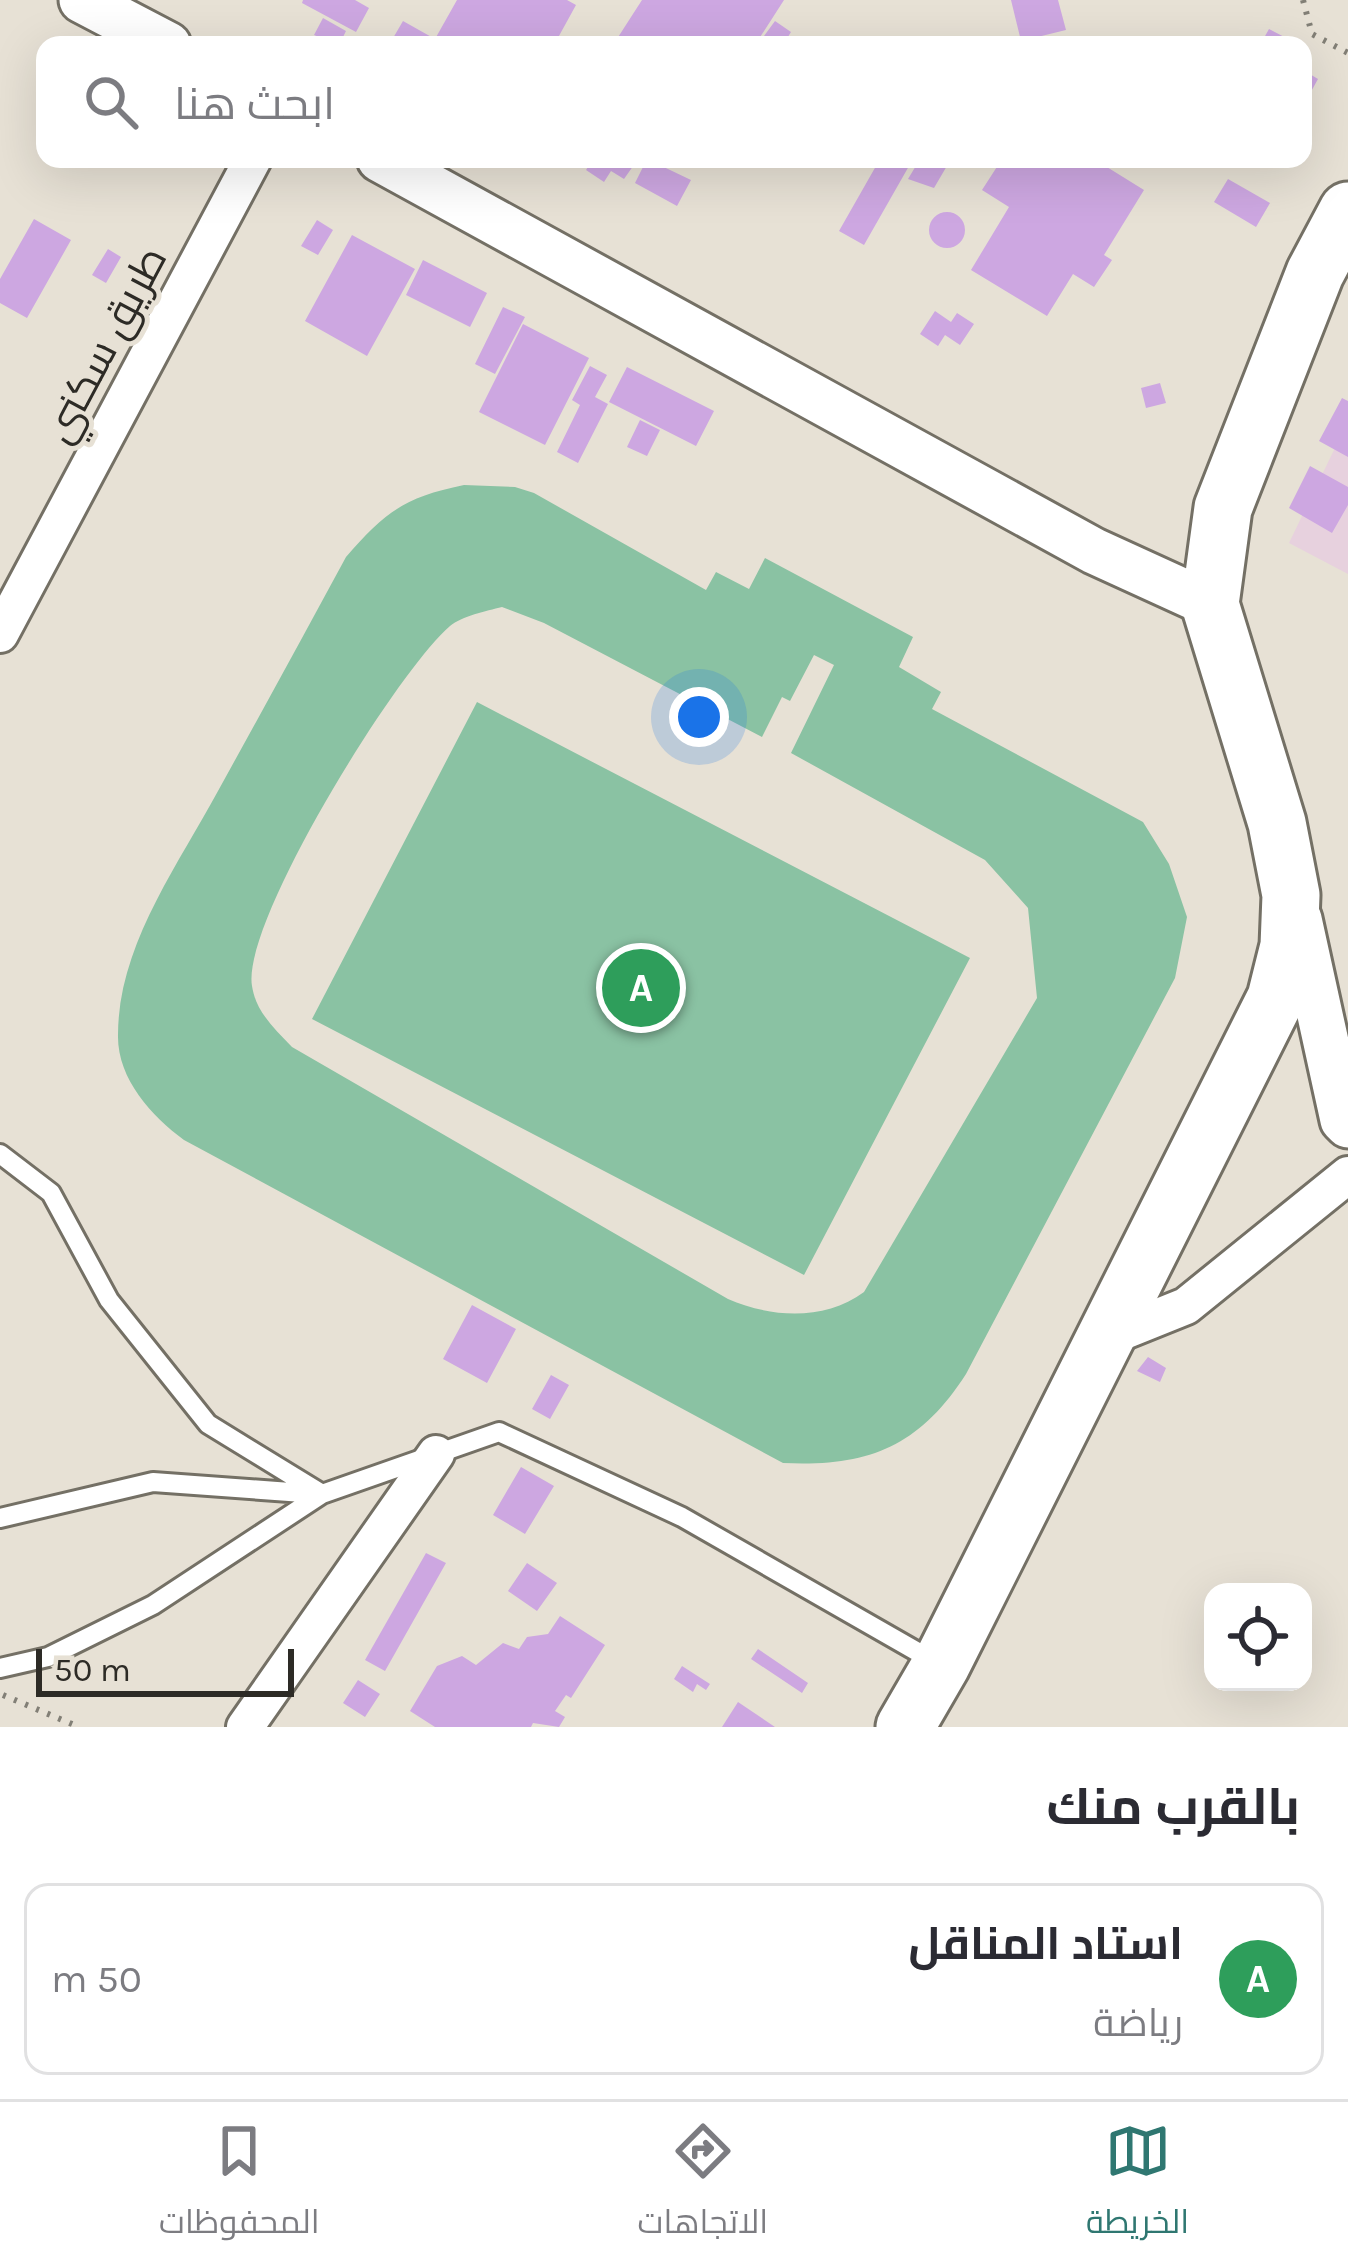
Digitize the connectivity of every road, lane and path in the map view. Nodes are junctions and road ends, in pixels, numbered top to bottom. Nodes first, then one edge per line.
1 (82, 0) edge
2 (1303, 0) edge
3 (151, 36) edge
4 (1348, 53) edge
5 (248, 168) edge
6 (396, 168) edge
7 (1348, 211) edge
8 (1210, 604) junction
9 (0, 634) edge
10 (1277, 823) junction
11 (1348, 1124) edge
12 (0, 1154) edge
13 (1348, 1174) edge
14 (1104, 1339) junction
15 (436, 1454) junction
16 (322, 1494) junction
17 (0, 1518) edge
18 (941, 1665) junction
19 (0, 1668) edge
20 (0, 1694) edge
21 (79, 1727) edge
22 (245, 1727) edge
23 (905, 1727) edge

1 - 3 street
2 - 4 path
5 - 9 street, طريق سكني
6 - 8 street
7 - 8 main road
8 - 10 main road
10 - 11 street
10 - 14 main road
12 - 16 lane
13 - 14 street
14 - 18 main road
15 - 16 lane
15 - 18 lane
15 - 22 street
16 - 17 lane
16 - 19 lane
18 - 23 main road
20 - 21 path

